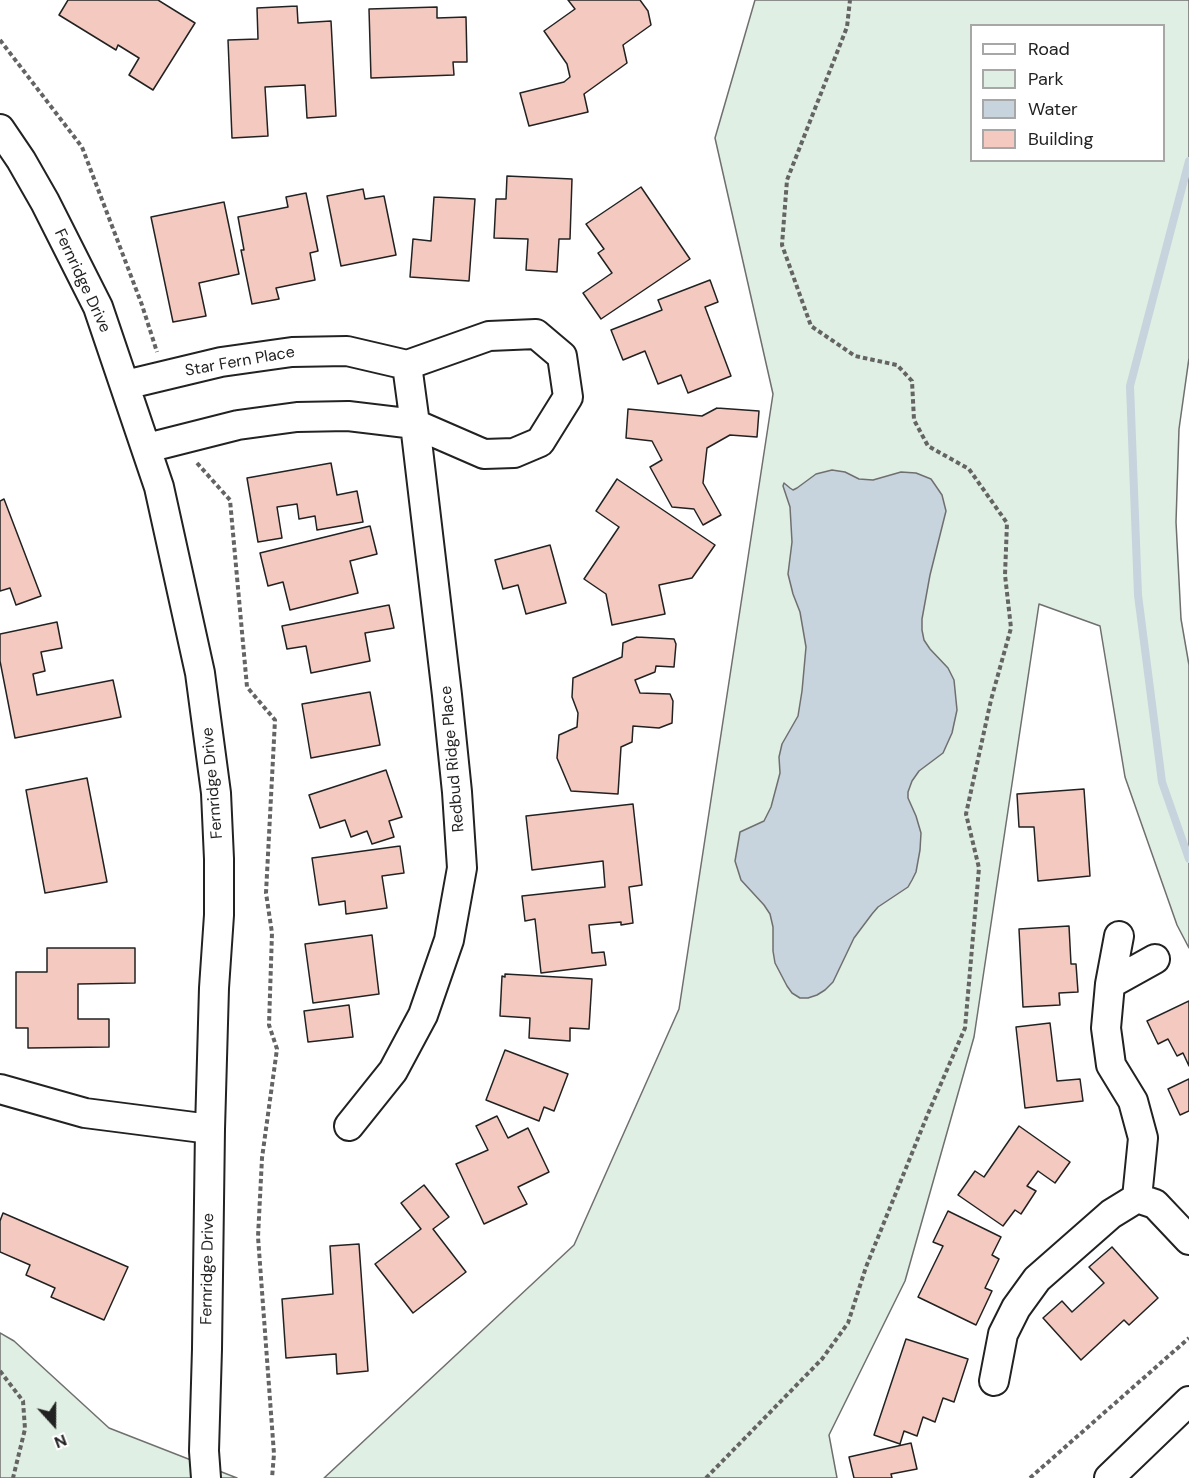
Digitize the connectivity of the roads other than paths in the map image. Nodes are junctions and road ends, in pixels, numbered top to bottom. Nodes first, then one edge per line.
1 (0, 129) edge
2 (407, 365) junction
3 (125, 385) junction
4 (416, 424) junction
5 (147, 448) junction
6 (1119, 936) dead end
7 (1155, 959) dead end
8 (1110, 984) junction
9 (0, 1089) edge
10 (348, 1126) dead end
11 (210, 1129) junction
12 (1137, 1198) junction
13 (1189, 1240) edge
14 (994, 1381) dead end
15 (1189, 1401) edge
16 (206, 1478) edge
17 (1109, 1478) edge

1 - 3 street, Fernridge Drive
2 - 3 street, Star Fern Place
2 - 4 street, Redbud Ridge Place
2 - 4 street
3 - 5 street, Fernridge Drive
4 - 5 street
4 - 10 street, Redbud Ridge Place
5 - 11 street, Fernridge Drive
6 - 8 street
7 - 8 street
8 - 12 street
9 - 11 street
11 - 16 street, Fernridge Drive
12 - 13 street
12 - 14 street
15 - 17 street

